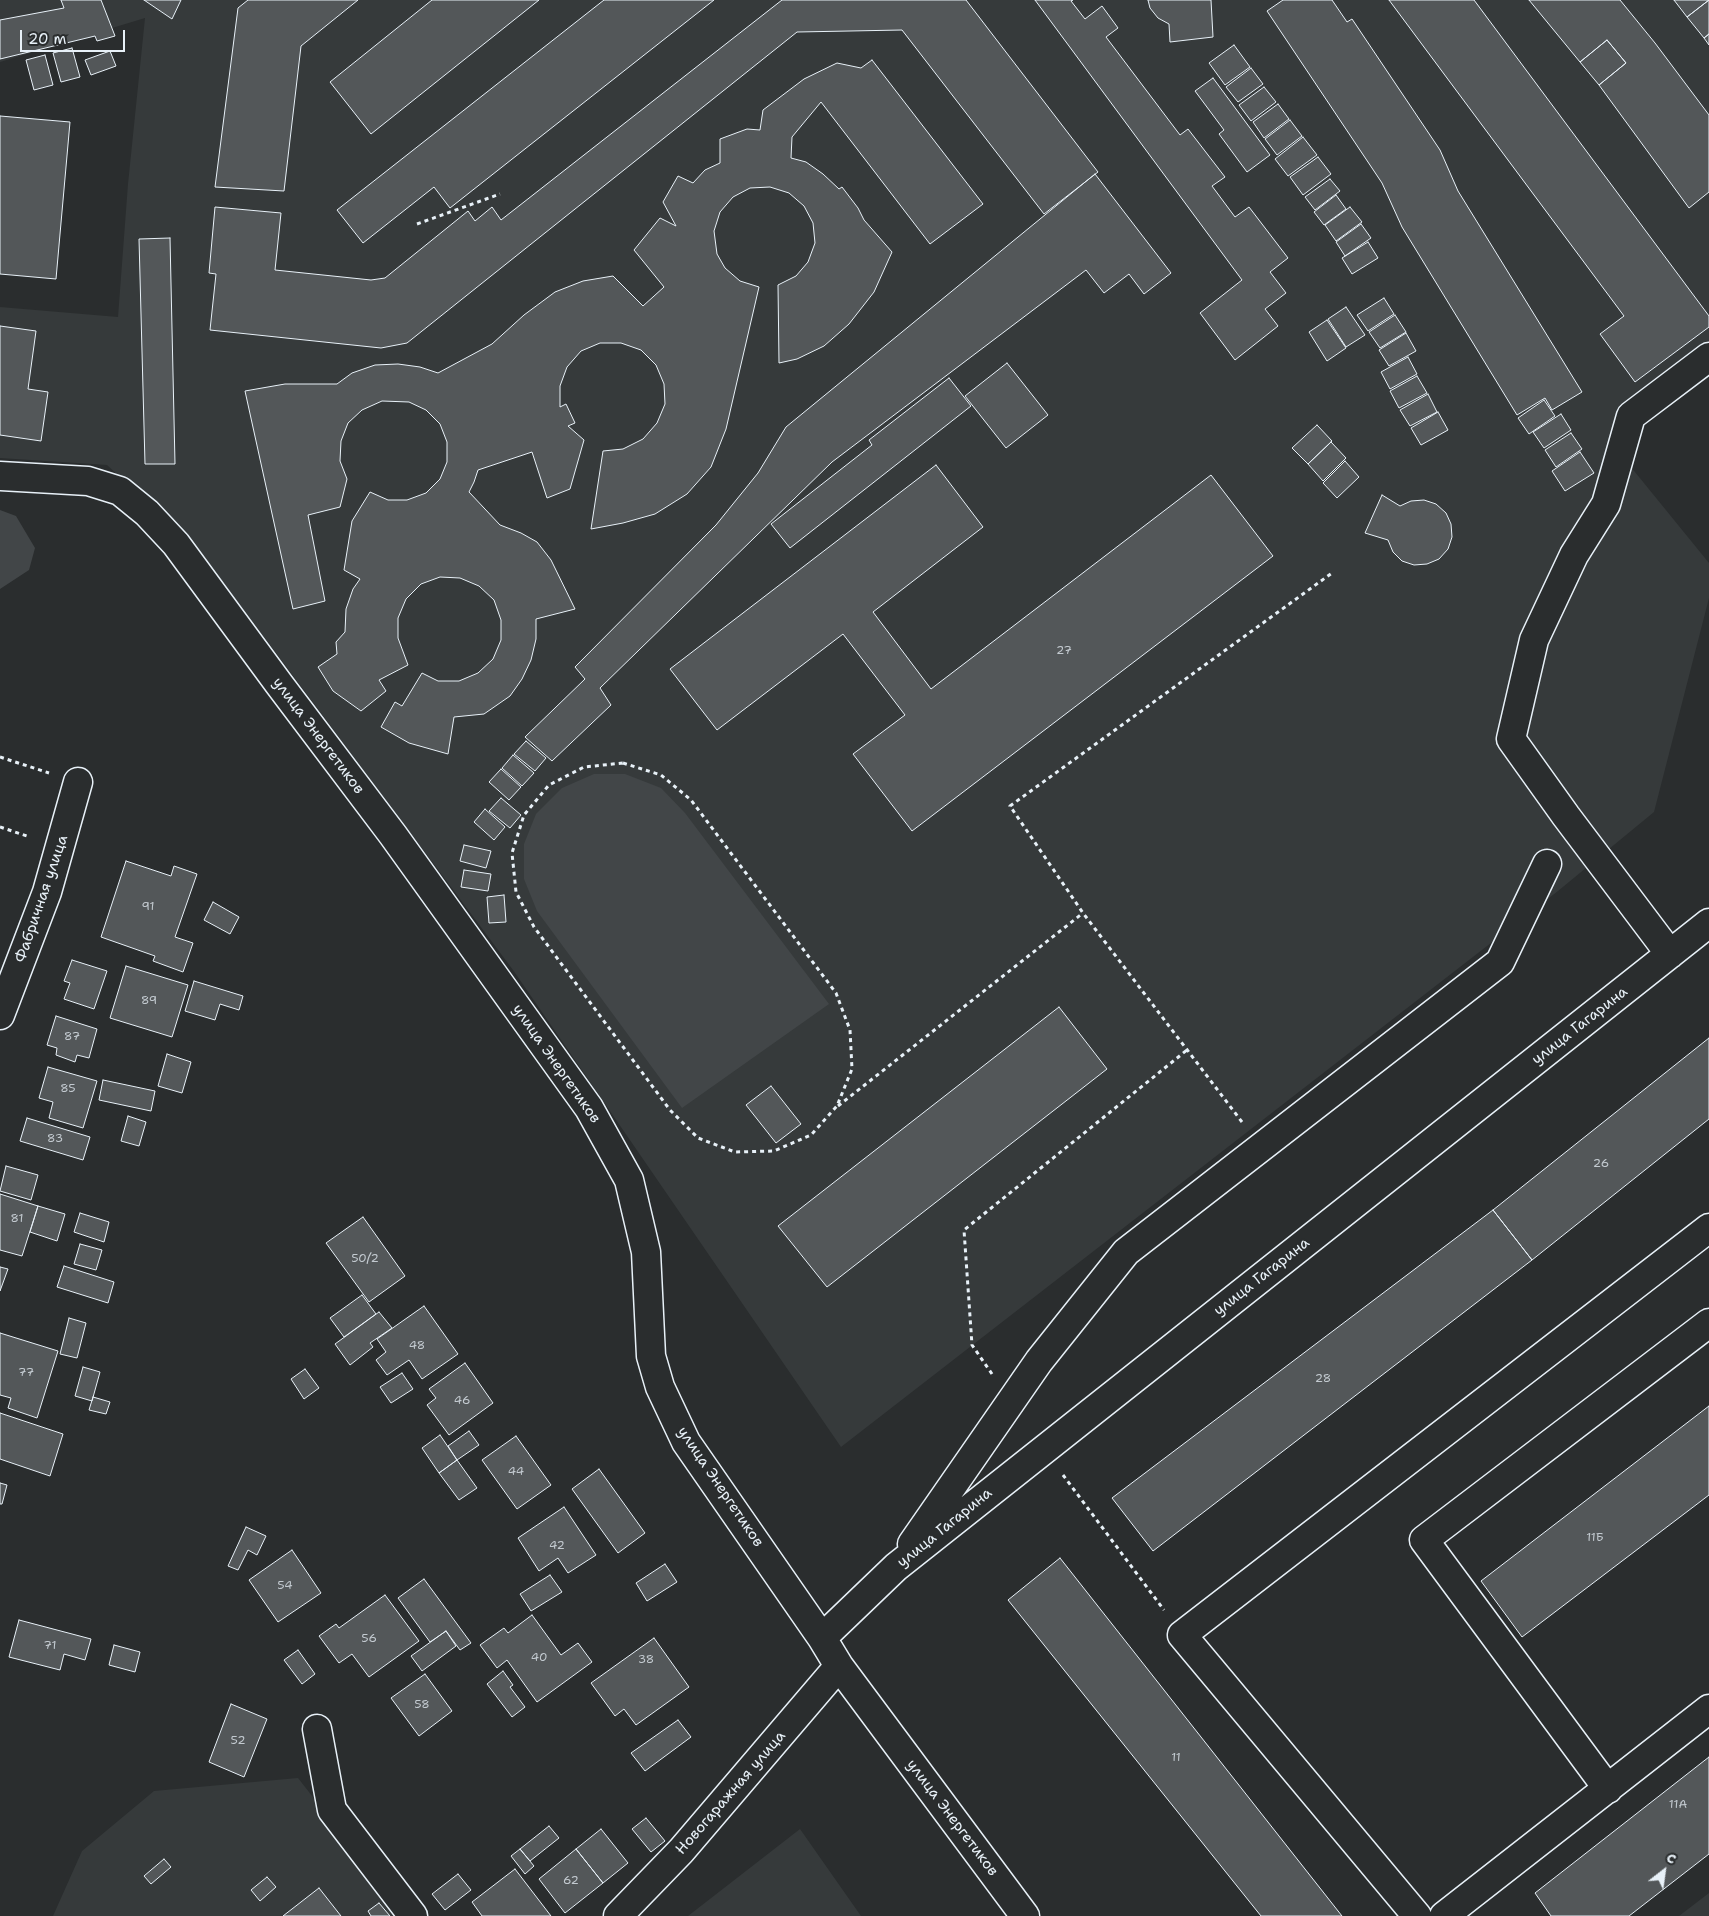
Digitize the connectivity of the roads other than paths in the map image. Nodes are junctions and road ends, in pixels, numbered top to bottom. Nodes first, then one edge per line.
1 (1709, 357) edge
2 (0, 476) edge
3 (78, 782) road end
4 (1547, 864) dead end
5 (1709, 923) edge
6 (1670, 954) junction
7 (0, 1015) edge
8 (1709, 1228) edge
9 (1709, 1322) edge
10 (896, 1567) junction
11 (822, 1638) junction
12 (839, 1666) junction
13 (1709, 1709) edge
14 (316, 1728) dead end
15 (1608, 1789) junction
16 (412, 1916) edge
17 (618, 1916) edge
18 (1025, 1916) edge
19 (1417, 1916) edge
20 (1444, 1916) edge

1 - 6 street
2 - 11 street, улица Энергетиков
3 - 7 street, Фабричная улица
4 - 10 street
5 - 6 street, улица Гагарина
6 - 10 street, улица Гагарина
8 - 19 street
9 - 15 street
10 - 11 street, улица Гагарина
11 - 12 street, улица Энергетиков
12 - 17 street, Новогаражная улица
12 - 18 street, улица Энергетиков
13 - 15 street
14 - 16 street
15 - 20 street

